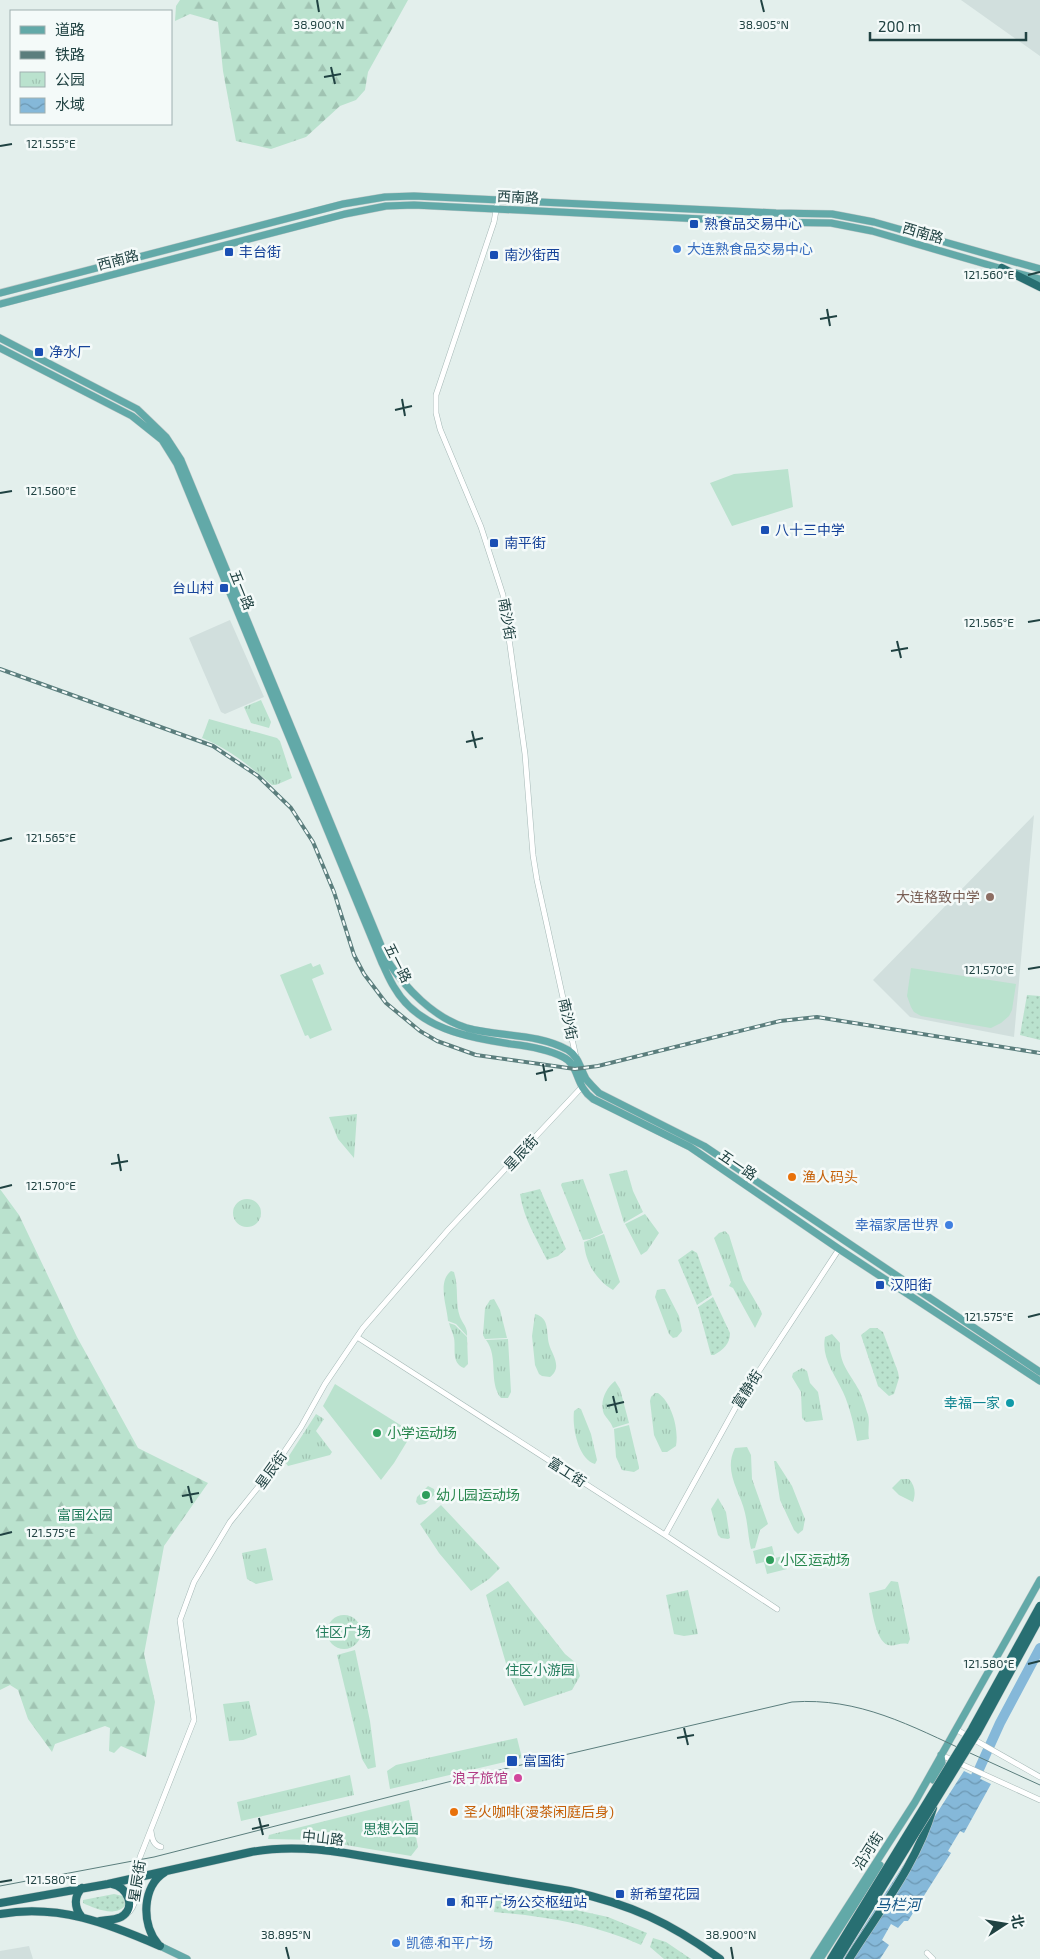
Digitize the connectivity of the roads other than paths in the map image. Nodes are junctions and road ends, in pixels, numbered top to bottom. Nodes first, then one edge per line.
1 (498, 199) junction
2 (498, 208) junction
3 (1002, 268) junction
4 (1040, 269) edge
5 (1040, 279) edge
6 (1040, 287) edge
7 (0, 293) edge
8 (0, 304) edge
9 (0, 338) edge
10 (0, 348) edge
11 (576, 1056) junction
12 (575, 1069) junction
13 (581, 1088) junction
14 (839, 1249) junction
15 (357, 1337) junction
16 (1040, 1372) edge
17 (1040, 1382) edge
18 (666, 1535) junction
19 (1040, 1580) edge
20 (1040, 1606) edge
21 (776, 1609) dead end
22 (1040, 1617) edge
23 (957, 1730) junction
24 (941, 1755) junction
25 (1040, 1777) edge
26 (1040, 1800) edge
27 (933, 1808) junction
28 (151, 1830) junction
29 (161, 1847) dead end
30 (169, 1870) junction
31 (138, 1873) junction
32 (108, 1884) junction
33 (82, 1888) junction
34 (0, 1903) edge
35 (0, 1914) edge
36 (81, 1916) junction
37 (120, 1918) junction
38 (98, 1922) junction
39 (160, 1946) junction
40 (927, 1953) dead end
41 (187, 1959) edge
42 (720, 1959) edge
43 (814, 1959) edge
44 (820, 1959) edge
45 (831, 1959) edge
46 (838, 1959) edge
47 (849, 1959) edge
48 (933, 1959) edge

1 - 2 street, 南沙街
1 - 4 main road, 西南路
1 - 7 main road, 西南路
2 - 3 main road, 西南路
2 - 8 main road, 西南路
2 - 11 street, 南沙街
3 - 5 main road, 西南路
3 - 6 highway
9 - 11 main road, 五一路
10 - 12 main road, 五一路
11 - 12 street, 南沙街
11 - 16 main road, 五一路
12 - 13 main road
13 - 14 main road, 五一路
13 - 15 street, 星辰街
14 - 17 main road, 五一路
14 - 18 street, 富静街
15 - 18 street, 富工街
15 - 28 street, 星辰街
18 - 21 street, 富工街
19 - 23 main road, 沿河街
20 - 45 highway, bridge
22 - 27 highway, bridge
23 - 24 main road, 沿河街
23 - 25 street
24 - 26 street
24 - 43 main road, 沿河街
24 - 44 main road, 沿河街
27 - 46 highway, bridge
27 - 47 highway
28 - 29 street
28 - 31 street, 星辰街
30 - 31 highway, 中山路
30 - 39 highway
30 - 42 highway, 中山路
31 - 32 highway, 中山路
31 - 37 street, 星辰街
32 - 33 highway, 中山路
32 - 37 highway
33 - 34 highway, 中山路
33 - 36 highway
35 - 36 highway
36 - 38 highway
37 - 38 highway
38 - 39 highway
39 - 41 main road
40 - 48 street

